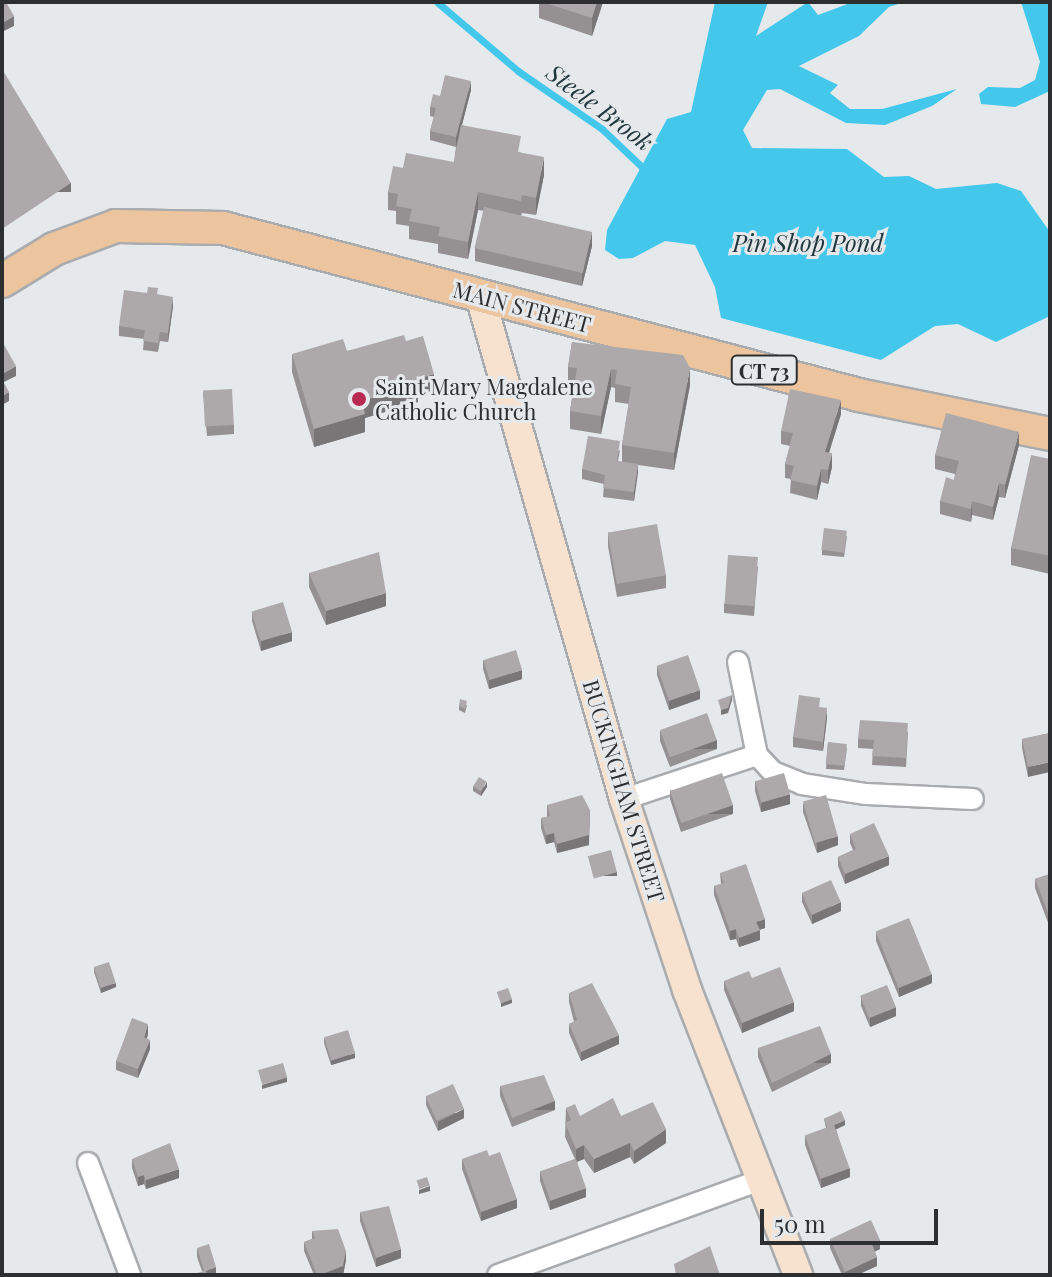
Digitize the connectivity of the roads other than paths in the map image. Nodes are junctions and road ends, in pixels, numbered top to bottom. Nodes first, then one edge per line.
1 (2, 281) edge
2 (480, 296) junction
3 (1050, 434) edge
4 (738, 662) dead end
5 (757, 755) junction
6 (624, 799) junction
7 (973, 799) dead end
8 (88, 1163) dead end
9 (761, 1180) junction
10 (130, 1275) edge
11 (498, 1275) edge
12 (798, 1275) edge

1 - 2 main road, MAIN STREET / CT 73
2 - 3 main road, MAIN STREET / CT 73
2 - 6 main road, BUCKINGHAM STREET
4 - 5 street
5 - 6 street
5 - 7 street
6 - 9 main road, BUCKINGHAM STREET
8 - 10 street
9 - 11 street
9 - 12 main road, BUCKINGHAM STREET

